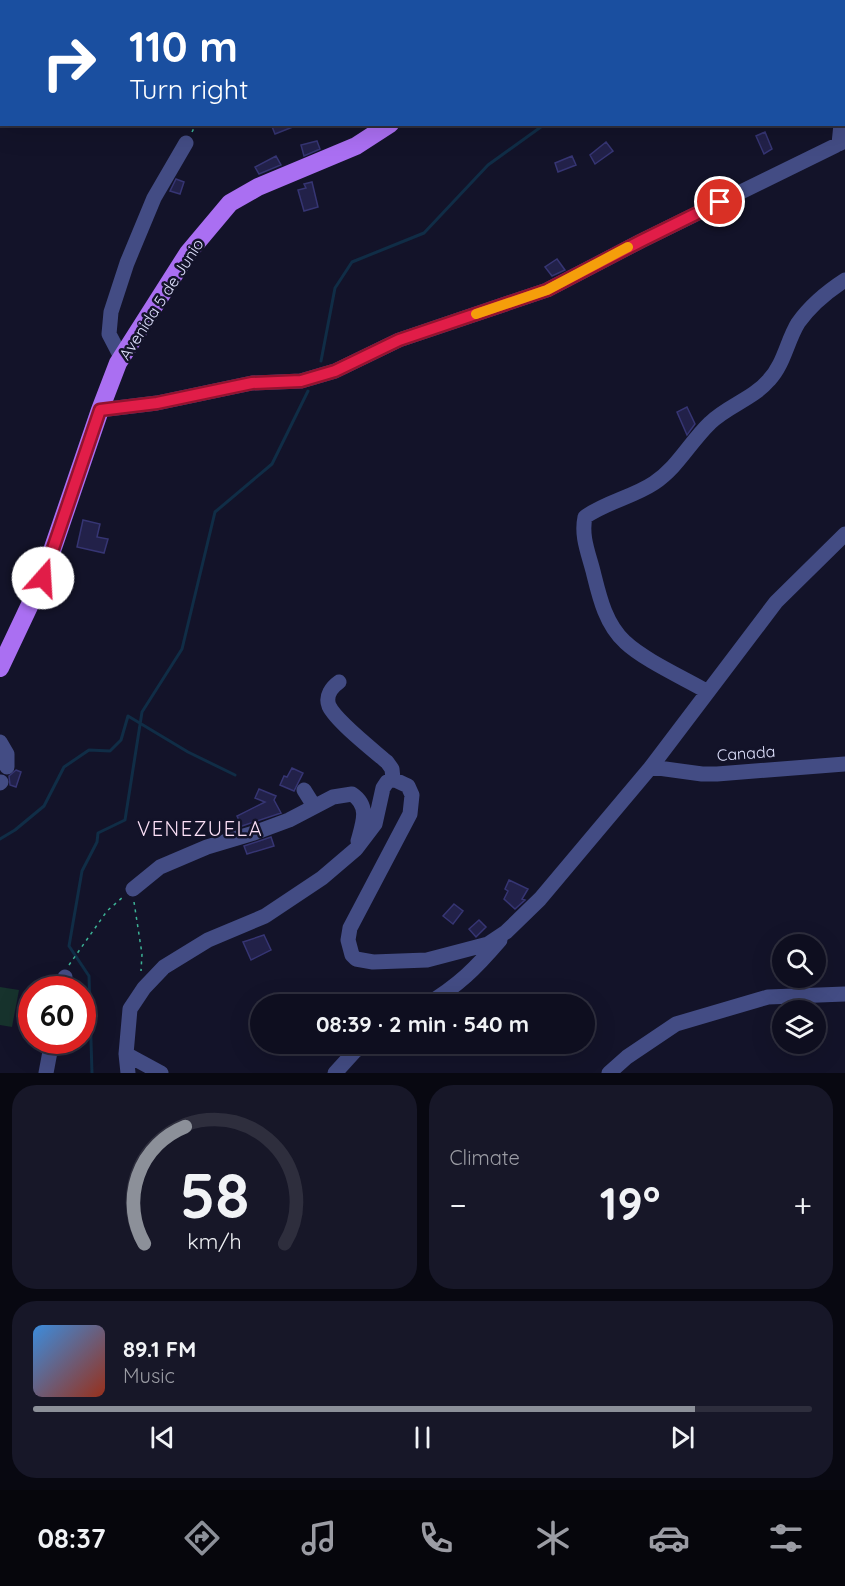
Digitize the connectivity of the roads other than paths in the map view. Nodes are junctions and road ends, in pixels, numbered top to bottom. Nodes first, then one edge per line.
1 (387, 126) edge
2 (841, 126) edge
3 (186, 143) dead end
4 (842, 143) edge
5 (845, 280) edge
6 (121, 357) junction
7 (100, 410) junction
8 (845, 534) edge
9 (0, 668) edge
10 (339, 682) dead end
11 (708, 692) junction
12 (0, 742) edge
13 (845, 764) edge
14 (8, 767) dead end
15 (651, 767) junction
16 (393, 779) junction
17 (304, 790) dead end
18 (314, 807) junction
19 (356, 849) junction
20 (133, 889) road end
21 (506, 932) junction
22 (444, 994) edge
23 (845, 994) edge
24 (50, 1054) edge
25 (126, 1054) junction
26 (352, 1054) edge
27 (627, 1057) junction
28 (46, 1073) edge
29 (128, 1073) edge
30 (161, 1073) edge
31 (335, 1073) edge
32 (609, 1073) edge
33 (627, 1073) edge

1 - 6 main road, Avenida 5 de Junio
2 - 4 street
3 - 6 street
4 - 7 street
5 - 11 street
6 - 7 main road, Avenida 5 de Junio
7 - 9 main road, Avenida 5 de Junio
8 - 11 street
10 - 16 street
11 - 15 street
12 - 14 street
13 - 15 street, Canada
15 - 21 street
16 - 19 street
16 - 21 street
17 - 18 street
18 - 19 street
18 - 20 street
19 - 25 street
21 - 22 street
23 - 27 street
24 - 28 street
25 - 29 street
25 - 30 street
26 - 31 street
27 - 32 street
27 - 33 street

